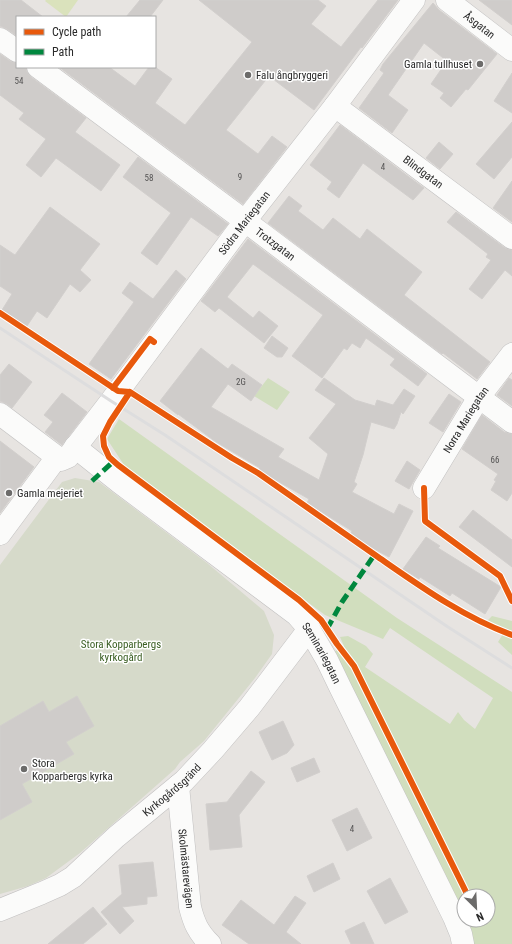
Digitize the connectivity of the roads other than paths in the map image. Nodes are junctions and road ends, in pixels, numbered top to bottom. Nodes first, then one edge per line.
1 (414, 0) edge
2 (447, 0) edge
3 (0, 39) edge
4 (16, 50) edge
5 (512, 50) edge
6 (39, 68) edge
7 (335, 106) junction
8 (245, 221) junction
9 (512, 238) edge
10 (512, 354) edge
11 (479, 397) junction
12 (0, 414) edge
13 (512, 422) edge
14 (66, 452) junction
15 (424, 488) dead end
16 (0, 534) edge
17 (309, 629) junction
18 (178, 786) junction
19 (0, 910) edge
20 (210, 944) edge
21 (463, 944) edge

1 - 7 street, Södra Mariegatan
2 - 5 street, Åsgatan
3 - 4 street
6 - 8 street, Trotzgatan
7 - 8 street, Södra Mariegatan
7 - 9 street, Blindgatan
8 - 11 street, Trotzgatan
8 - 14 street, Södra Mariegatan
10 - 11 street, Norra Mariegatan
11 - 13 street, Trotzgatan
11 - 15 street, Norra Mariegatan
12 - 14 street, Seminariegatan
14 - 16 street, Södra Mariegatan
14 - 17 street, Seminariegatan
17 - 18 street, Kyrkogårdsgränd
17 - 21 street, Seminariegatan
18 - 19 street, Kyrkogårdsgränd
18 - 20 street, Skolmästarevägen

